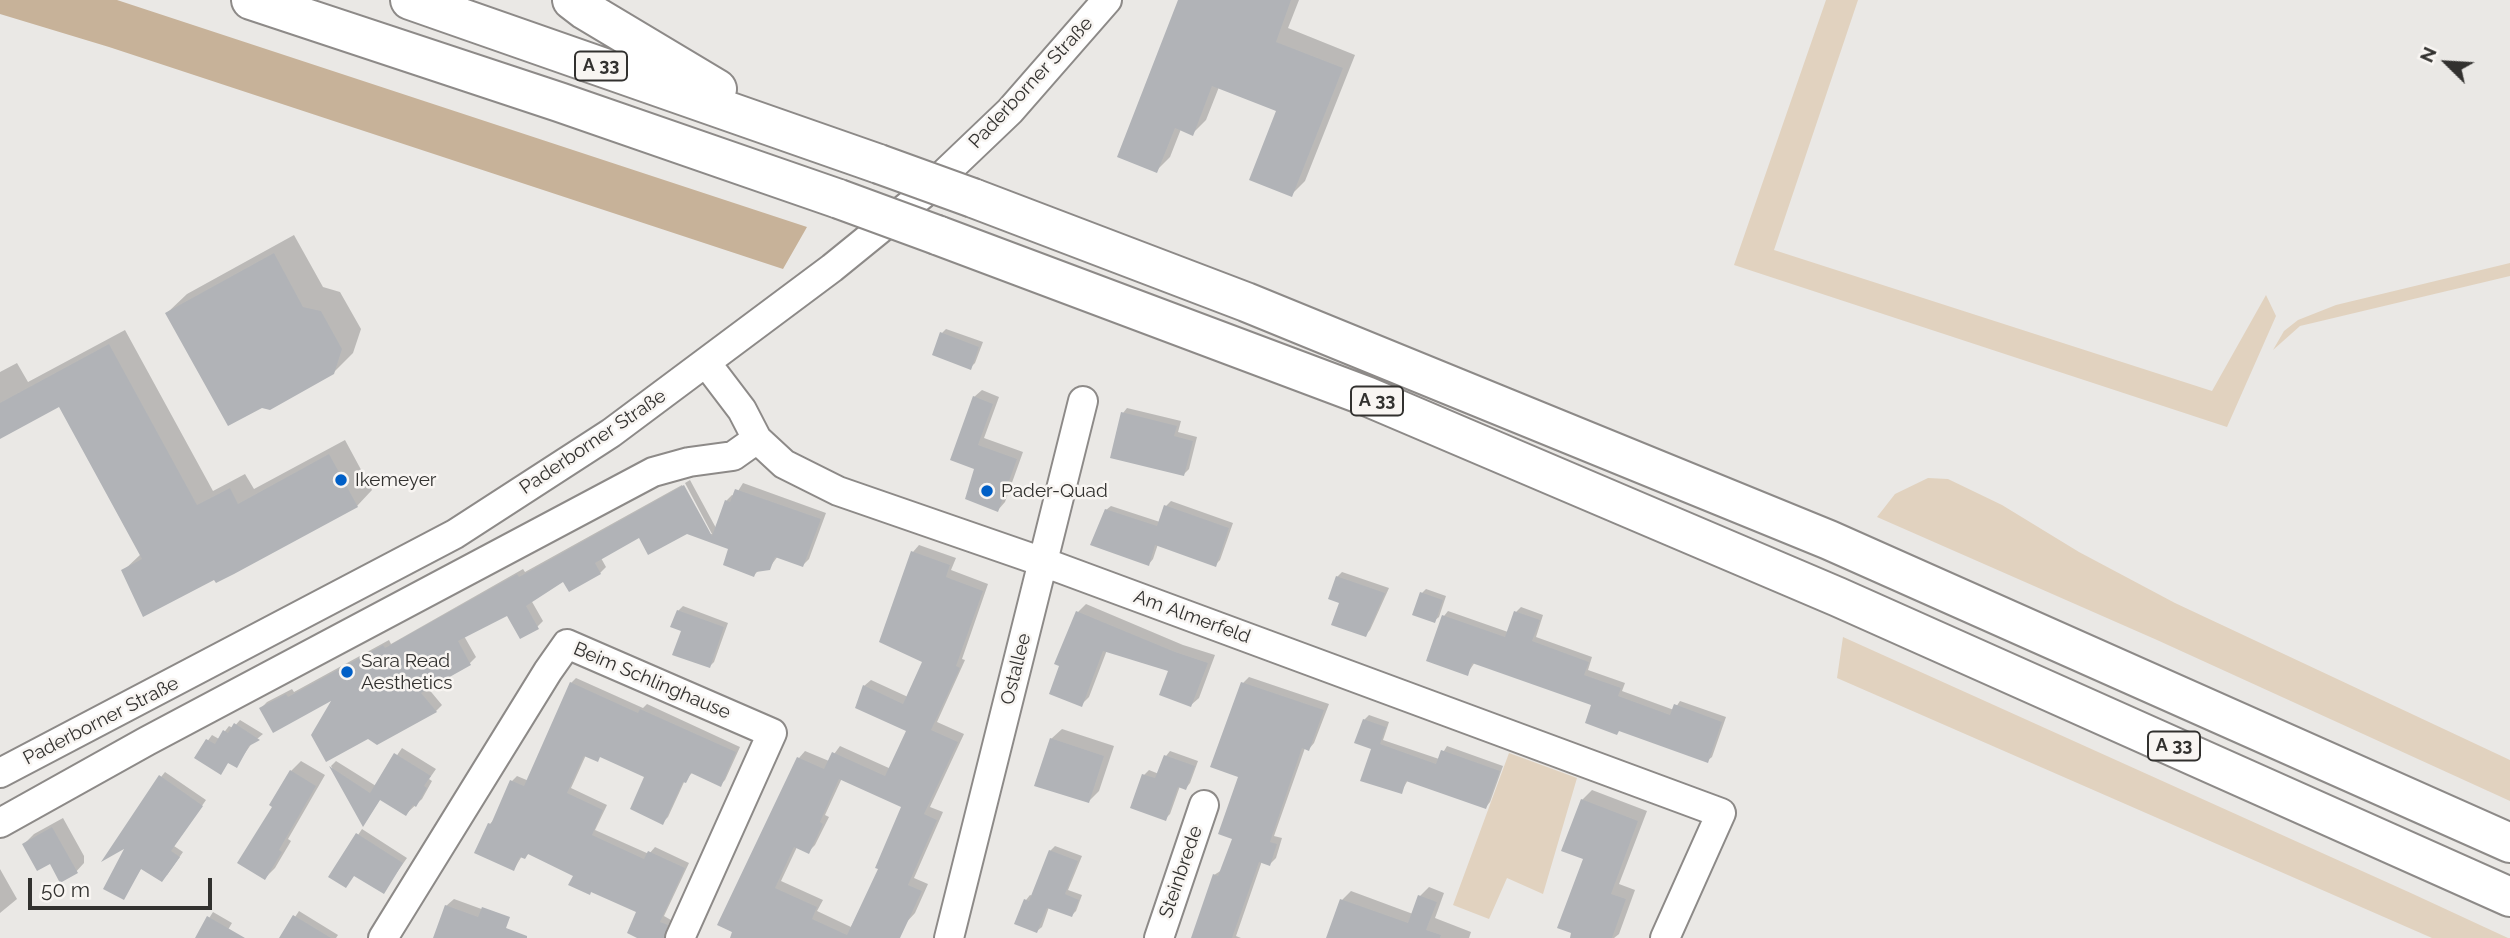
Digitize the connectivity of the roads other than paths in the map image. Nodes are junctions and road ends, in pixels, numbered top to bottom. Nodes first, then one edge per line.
1 (251, 0) edge
2 (410, 0) edge
3 (572, 0) edge
4 (1107, 0) edge
5 (791, 133) junction
6 (707, 363) junction
7 (1083, 401) dead end
8 (757, 439) junction
9 (1043, 562) junction
10 (0, 773) edge
11 (1203, 806) dead end
12 (0, 822) edge
13 (2510, 843) edge
14 (2510, 897) edge
15 (954, 936) edge
16 (383, 938) edge
17 (680, 938) edge
18 (1159, 938) edge
19 (1665, 938) edge

1 - 14 highway, A 33, bridge
2 - 5 highway, A 33
3 - 5 highway
4 - 6 street, Paderborner Straße
5 - 13 highway, A 33, bridge
6 - 8 street, Am Almerfeld
6 - 10 street, Paderborner Straße
7 - 9 street, Ostallee
8 - 9 street, Am Almerfeld
8 - 12 street, Paderborner Straße
9 - 15 street, Ostallee
9 - 19 street, Am Almerfeld
11 - 18 street, Steinbrede
16 - 17 street, Beim Schlinghause

